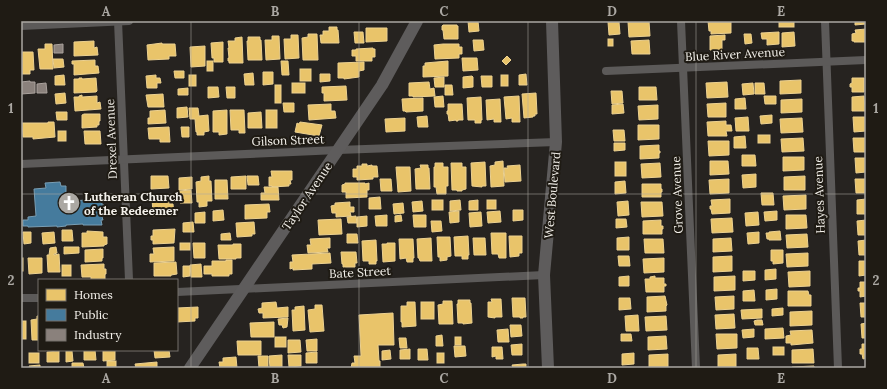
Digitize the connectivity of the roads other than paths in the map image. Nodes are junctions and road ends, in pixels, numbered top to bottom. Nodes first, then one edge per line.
1 (118, 21) edge
2 (129, 21) edge
3 (417, 21) edge
4 (552, 21) edge
5 (682, 21) edge
6 (825, 21) edge
7 (21, 26) edge
8 (866, 60) edge
9 (826, 62) junction
10 (684, 68) junction
11 (606, 71) dead end
12 (556, 142) junction
13 (338, 150) junction
14 (124, 159) junction
15 (21, 164) edge
16 (544, 276) junction
17 (129, 279) edge
18 (244, 289) junction
19 (178, 292) edge
20 (21, 298) edge
21 (38, 298) edge
22 (190, 368) edge
23 (548, 368) edge
24 (696, 368) edge
25 (838, 368) edge

1 - 2 street
1 - 7 street
1 - 14 street, Drexel Avenue
3 - 13 street, Taylor Avenue
4 - 12 street, West Boulevard
5 - 10 street, Grove Avenue
6 - 9 street, Hayes Avenue
8 - 9 street, Blue River Avenue
9 - 10 street, Blue River Avenue
9 - 25 street, Hayes Avenue
10 - 11 street, Blue River Avenue
10 - 24 street, Grove Avenue
12 - 13 street, Gilson Street
12 - 16 street, West Boulevard
13 - 14 street, Gilson Street
13 - 18 street, Taylor Avenue
14 - 15 street, Gilson Street
14 - 17 street, Drexel Avenue
16 - 18 street, Bate Street
16 - 23 street, West Boulevard
18 - 19 street, Bate Street
18 - 22 street, Taylor Avenue
20 - 21 street

